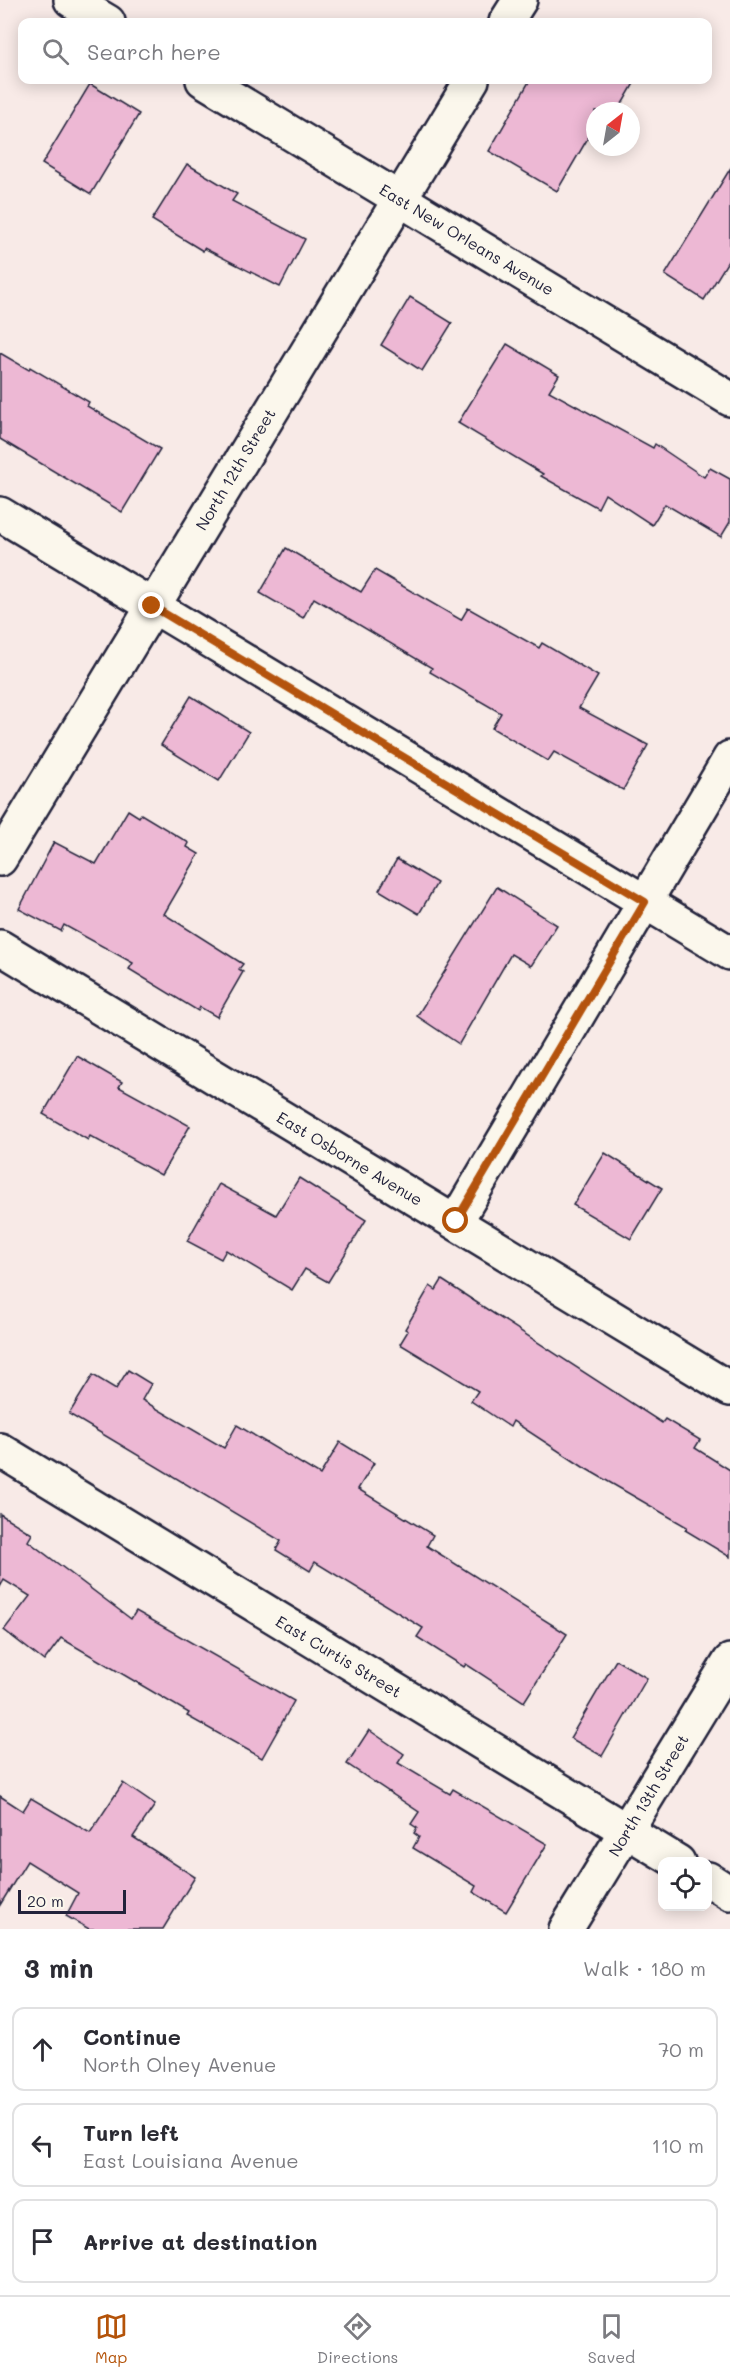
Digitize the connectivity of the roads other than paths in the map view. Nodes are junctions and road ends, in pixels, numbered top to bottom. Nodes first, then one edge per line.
1 (71, 0) edge
2 (520, 0) edge
3 (101, 18) edge
4 (509, 18) edge
5 (210, 84) edge
6 (470, 84) edge
7 (400, 198) junction
8 (730, 399) edge
9 (0, 514) edge
10 (152, 606) junction
11 (730, 758) edge
12 (0, 859) edge
13 (645, 902) junction
14 (0, 947) edge
15 (730, 953) edge
16 (456, 1221) junction
17 (730, 1389) edge
18 (0, 1450) edge
19 (730, 1661) edge
20 (626, 1831) junction
21 (670, 1857) edge
22 (712, 1882) edge
23 (730, 1893) edge
24 (566, 1929) edge

1 - 3 street
2 - 4 street
5 - 7 street, East New Orleans Avenue
6 - 7 street, North 12th Street
7 - 8 street, East New Orleans Avenue
7 - 10 street, North 12th Street
9 - 10 street
10 - 12 street, North 12th Street
10 - 13 street
11 - 13 street
13 - 15 street
13 - 16 street
14 - 16 street, East Osborne Avenue
16 - 17 street, East Osborne Avenue
18 - 20 street, East Curtis Street
19 - 20 street, North 13th Street
20 - 21 street, East Curtis Street
20 - 24 street, North 13th Street
22 - 23 street

